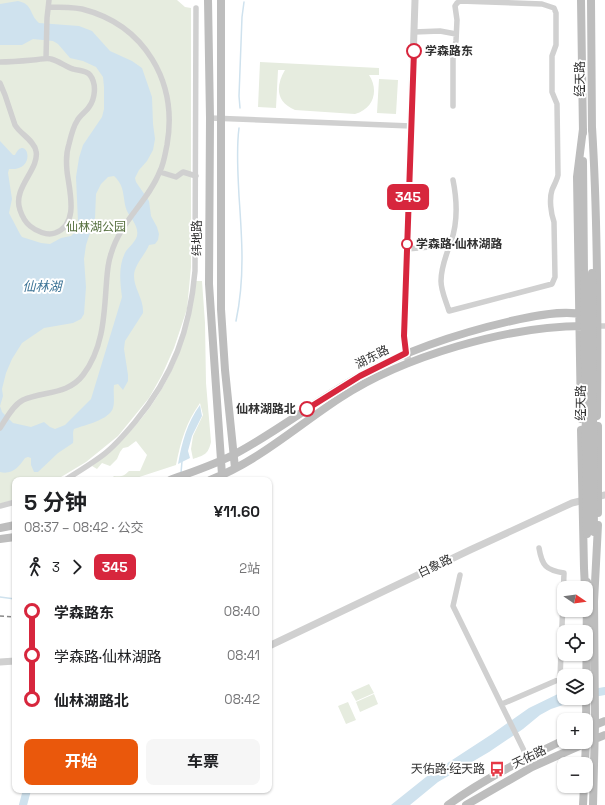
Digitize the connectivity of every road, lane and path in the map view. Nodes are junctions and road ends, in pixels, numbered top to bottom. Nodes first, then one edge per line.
1 (49, 0) edge
2 (208, 0) edge
3 (221, 0) edge
4 (415, 0) edge
5 (581, 0) edge
6 (591, 0) edge
7 (49, 7) junction
8 (196, 8) dead end
9 (414, 32) junction
10 (456, 34) junction
11 (46, 58) junction
12 (0, 62) edge
13 (0, 83) edge
14 (453, 106) dead end
15 (210, 118) junction
16 (221, 118) junction
17 (411, 126) junction
18 (592, 127) junction
19 (583, 129) junction
20 (160, 172) junction
21 (196, 176) junction
22 (453, 180) dead end
23 (449, 248) junction
24 (407, 249) junction
25 (588, 274) junction
26 (579, 314) junction
27 (601, 323) edge
28 (579, 326) junction
29 (406, 353) junction
30 (409, 363) junction
31 (589, 418) junction
32 (0, 428) edge
33 (589, 429) junction
34 (234, 455) junction
35 (221, 461) junction
36 (235, 468) junction
37 (222, 475) junction
38 (70, 477) edge
39 (179, 477) edge
40 (217, 477) edge
41 (601, 496) edge
42 (582, 500) junction
43 (12, 503) edge
44 (0, 506) edge
45 (12, 526) edge
46 (0, 528) edge
47 (12, 537) edge
48 (0, 539) edge
49 (540, 548) dead end
50 (460, 575) dead end
51 (585, 581) edge
52 (590, 581) edge
53 (592, 581) edge
54 (590, 617) edge
55 (591, 617) edge
56 (272, 645) edge
57 (12, 661) edge
58 (0, 662) edge
59 (502, 704) junction
60 (587, 713) edge
61 (605, 722) edge
62 (595, 725) junction
63 (605, 735) edge
64 (594, 738) junction
65 (557, 743) edge
66 (572, 749) edge
67 (527, 758) junction
68 (532, 767) junction
69 (584, 793) edge
70 (448, 805) edge
71 (466, 805) edge
72 (583, 805) edge
73 (592, 805) edge

1 - 7 street
2 - 15 main road, 纬地路
3 - 16 main road, 纬地路
4 - 9 street
5 - 19 main road, 经天路
6 - 18 main road, 经天路
7 - 11 street
7 - 20 street
8 - 21 street
9 - 10 street
9 - 17 street
10 - 14 street
10 - 23 street
11 - 12 street
11 - 13 street
15 - 16 street
15 - 35 main road, 纬地路
16 - 17 street
16 - 34 main road, 纬地路
17 - 24 street
18 - 25 main road, 经天路
18 - 27 main road
19 - 25 main road, 经天路
19 - 26 main road
20 - 21 street
20 - 32 street
21 - 38 street
22 - 23 street
23 - 24 street
24 - 29 street
25 - 52 main road, 经天路, bridge
26 - 27 main road, 湖东路
26 - 28 main road
26 - 29 main road, 湖东路
27 - 28 main road, 湖东路
27 - 31 main road
28 - 30 main road, 湖东路
28 - 31 main road
29 - 30 street
29 - 34 main road, 湖东路
30 - 36 main road, 湖东路
31 - 33 main road
33 - 41 main road
33 - 42 main road
34 - 35 main road, 湖东路
34 - 36 main road, 纬地路
35 - 37 main road, 纬地路
35 - 39 main road, 湖东路
36 - 37 main road, 湖东路
37 - 40 main road, 湖东路
41 - 42 street, 白象路
41 - 53 main road
42 - 51 main road
42 - 56 street, 白象路
43 - 44 street
45 - 46 main road
47 - 48 main road
49 - 59 street
50 - 59 street
54 - 60 main road, 经天路
55 - 62 main road, 经天路
57 - 58 street
59 - 67 street
61 - 62 main road
62 - 64 main road, 经天路
63 - 64 main road, 天佑路
64 - 73 main road, 经天路
65 - 67 main road, 天佑路
66 - 68 main road, 天佑路
67 - 68 street
67 - 70 main road, 天佑路
68 - 71 main road, 天佑路
69 - 72 main road

